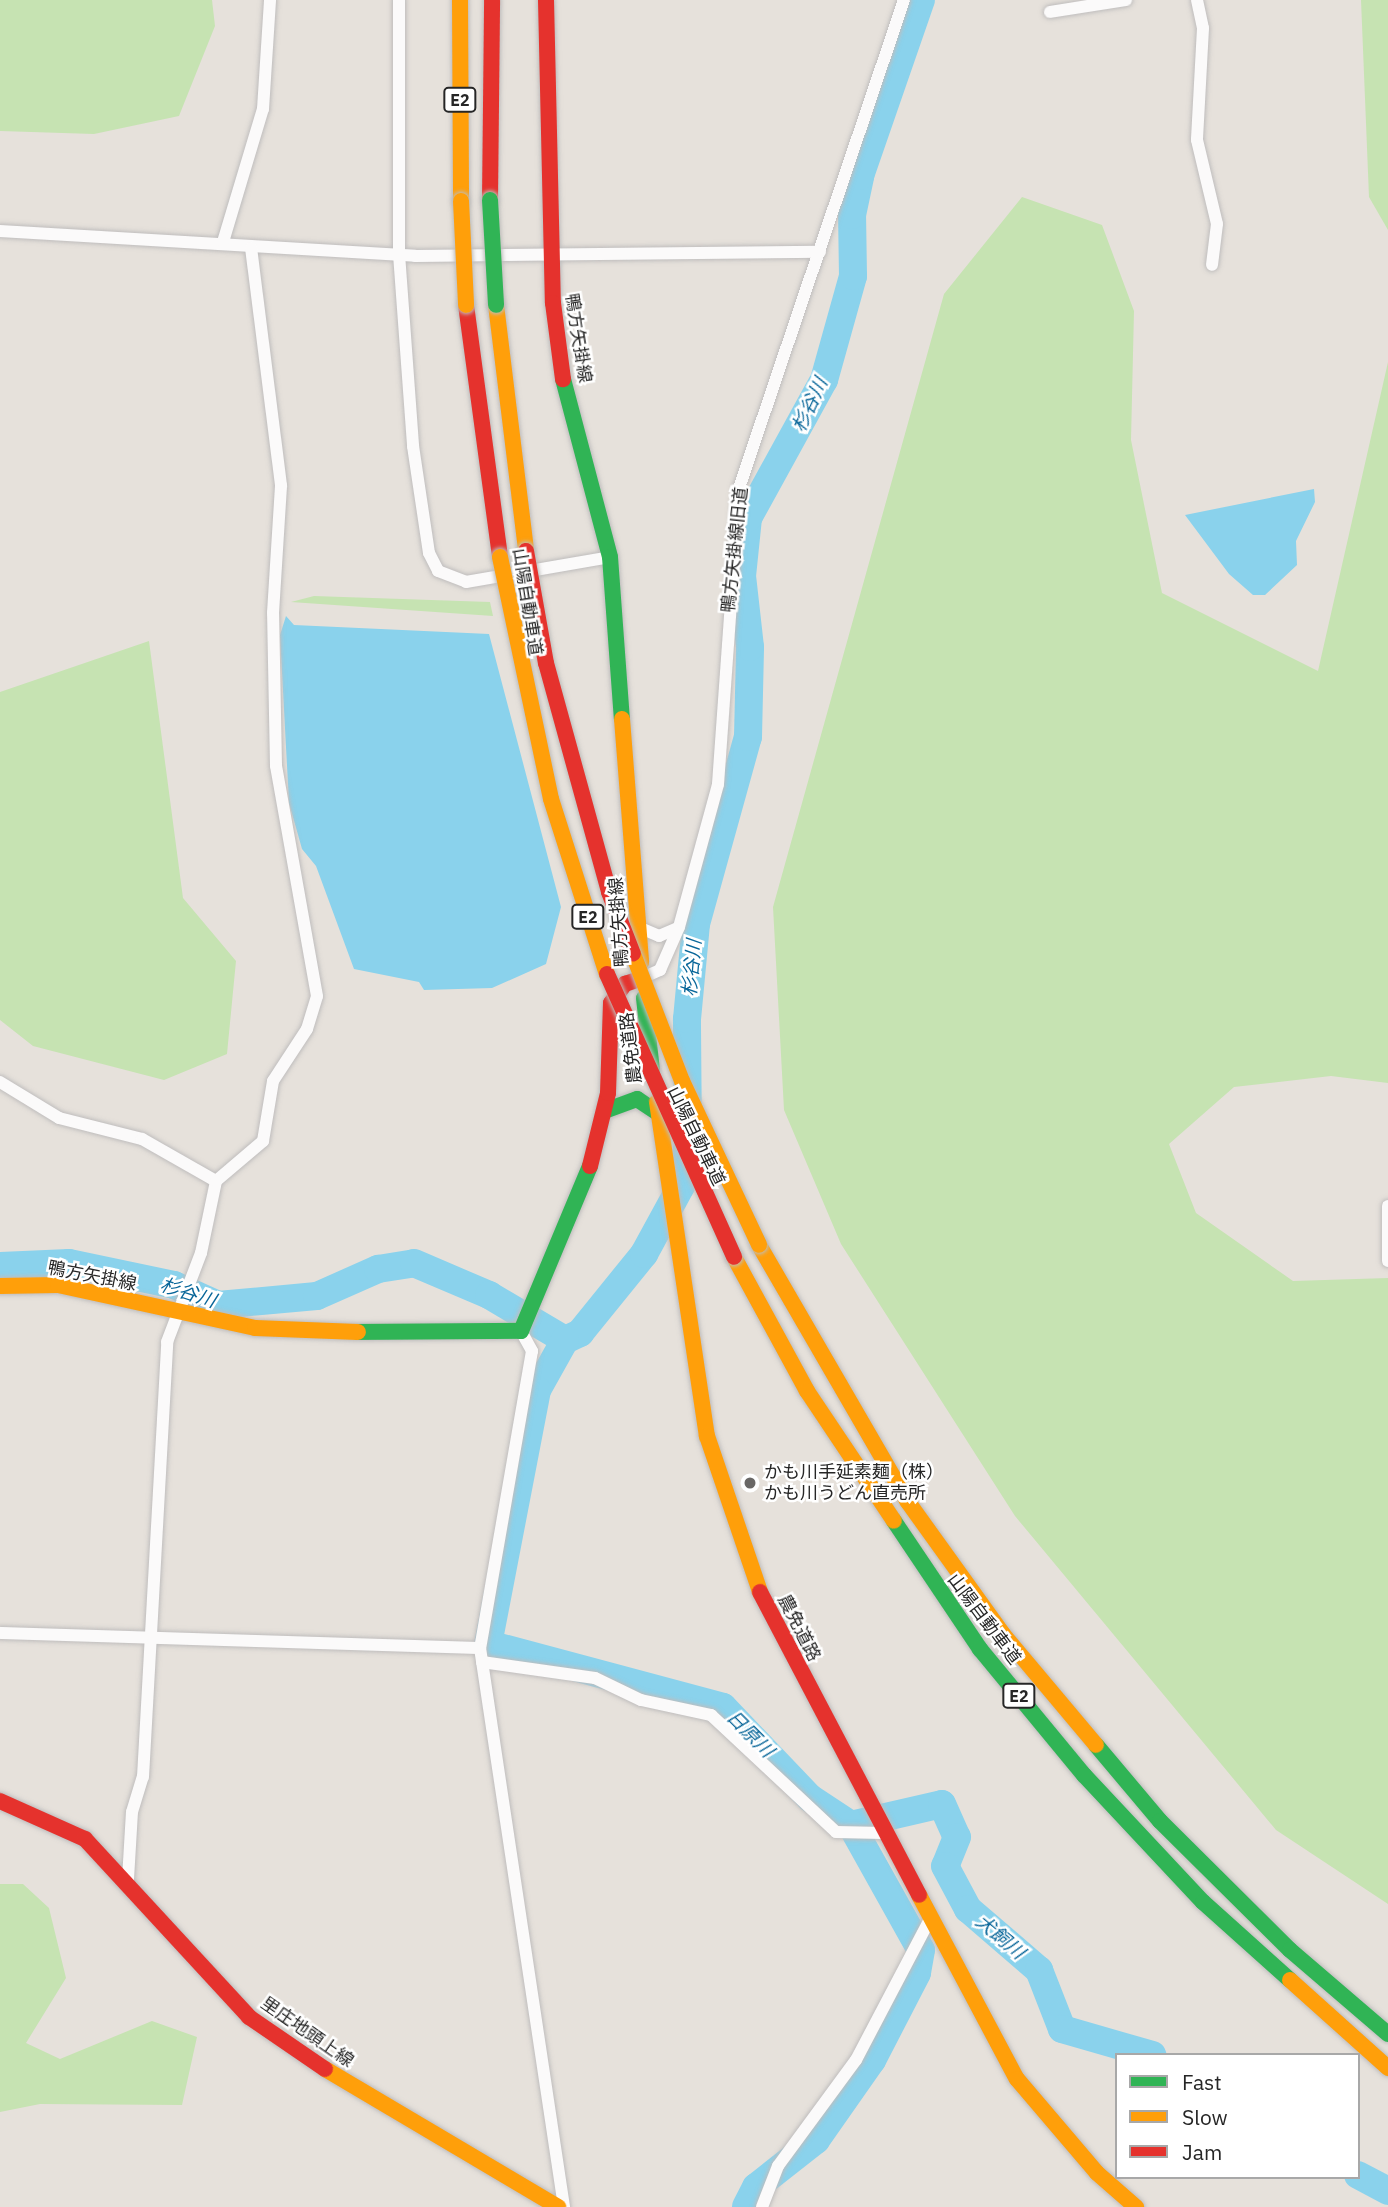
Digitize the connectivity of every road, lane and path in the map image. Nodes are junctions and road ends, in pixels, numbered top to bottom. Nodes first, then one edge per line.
1 (270, 0) edge
2 (399, 0) edge
3 (460, 0) edge
4 (492, 0) edge
5 (546, 0) edge
6 (904, 0) edge
7 (1126, 0) edge
8 (1197, 0) edge
9 (1050, 12) dead end
10 (0, 231) edge
11 (223, 242) junction
12 (251, 248) junction
13 (820, 253) junction
14 (400, 254) junction
15 (548, 254) junction
16 (1212, 265) dead end
17 (610, 557) junction
18 (638, 927) junction
19 (679, 928) junction
20 (642, 978) junction
21 (0, 1082) edge
22 (607, 1110) junction
23 (658, 1113) junction
24 (216, 1181) junction
25 (1388, 1206) edge
26 (1388, 1261) edge
27 (0, 1286) edge
28 (178, 1309) junction
29 (527, 1323) junction
30 (0, 1633) edge
31 (146, 1639) junction
32 (481, 1655) junction
33 (0, 1801) edge
34 (876, 1827) junction
35 (128, 1879) junction
36 (925, 1926) junction
37 (1388, 2034) edge
38 (1388, 2068) edge
39 (558, 2207) edge
40 (564, 2207) edge
41 (762, 2207) edge
42 (1136, 2207) edge

1 - 11 street
2 - 14 street
3 - 38 main road, 山陽自動車道 / E2, bridge
4 - 37 main road, 山陽自動車道 / E2, bridge
5 - 15 main road, 鴨方矢掛線
6 - 13 street, 鴨方矢掛線旧道
7 - 9 street
8 - 16 street
10 - 11 street
11 - 12 street
12 - 14 street
12 - 24 street
13 - 15 street
13 - 19 street, 鴨方矢掛線旧道
14 - 15 street
14 - 17 street
15 - 17 main road, 鴨方矢掛線
17 - 18 main road, 鴨方矢掛線
18 - 19 street
18 - 20 main road, 鴨方矢掛線
19 - 20 street, 鴨方矢掛線旧道
20 - 22 main road, 鴨方矢掛線
20 - 23 main road, 農免道路
21 - 24 street
22 - 23 main road
22 - 29 main road, 鴨方矢掛線
23 - 34 main road, 農免道路
24 - 28 street
25 - 26 street
27 - 28 main road, 鴨方矢掛線
28 - 29 main road, 鴨方矢掛線
28 - 31 street
29 - 32 street
30 - 31 street
31 - 32 street
31 - 35 street
32 - 34 street
32 - 40 street
33 - 35 main road, 里庄地頭上線
34 - 36 main road, 農免道路
35 - 39 main road, 里庄地頭上線
36 - 41 street
36 - 42 main road, 農免道路

